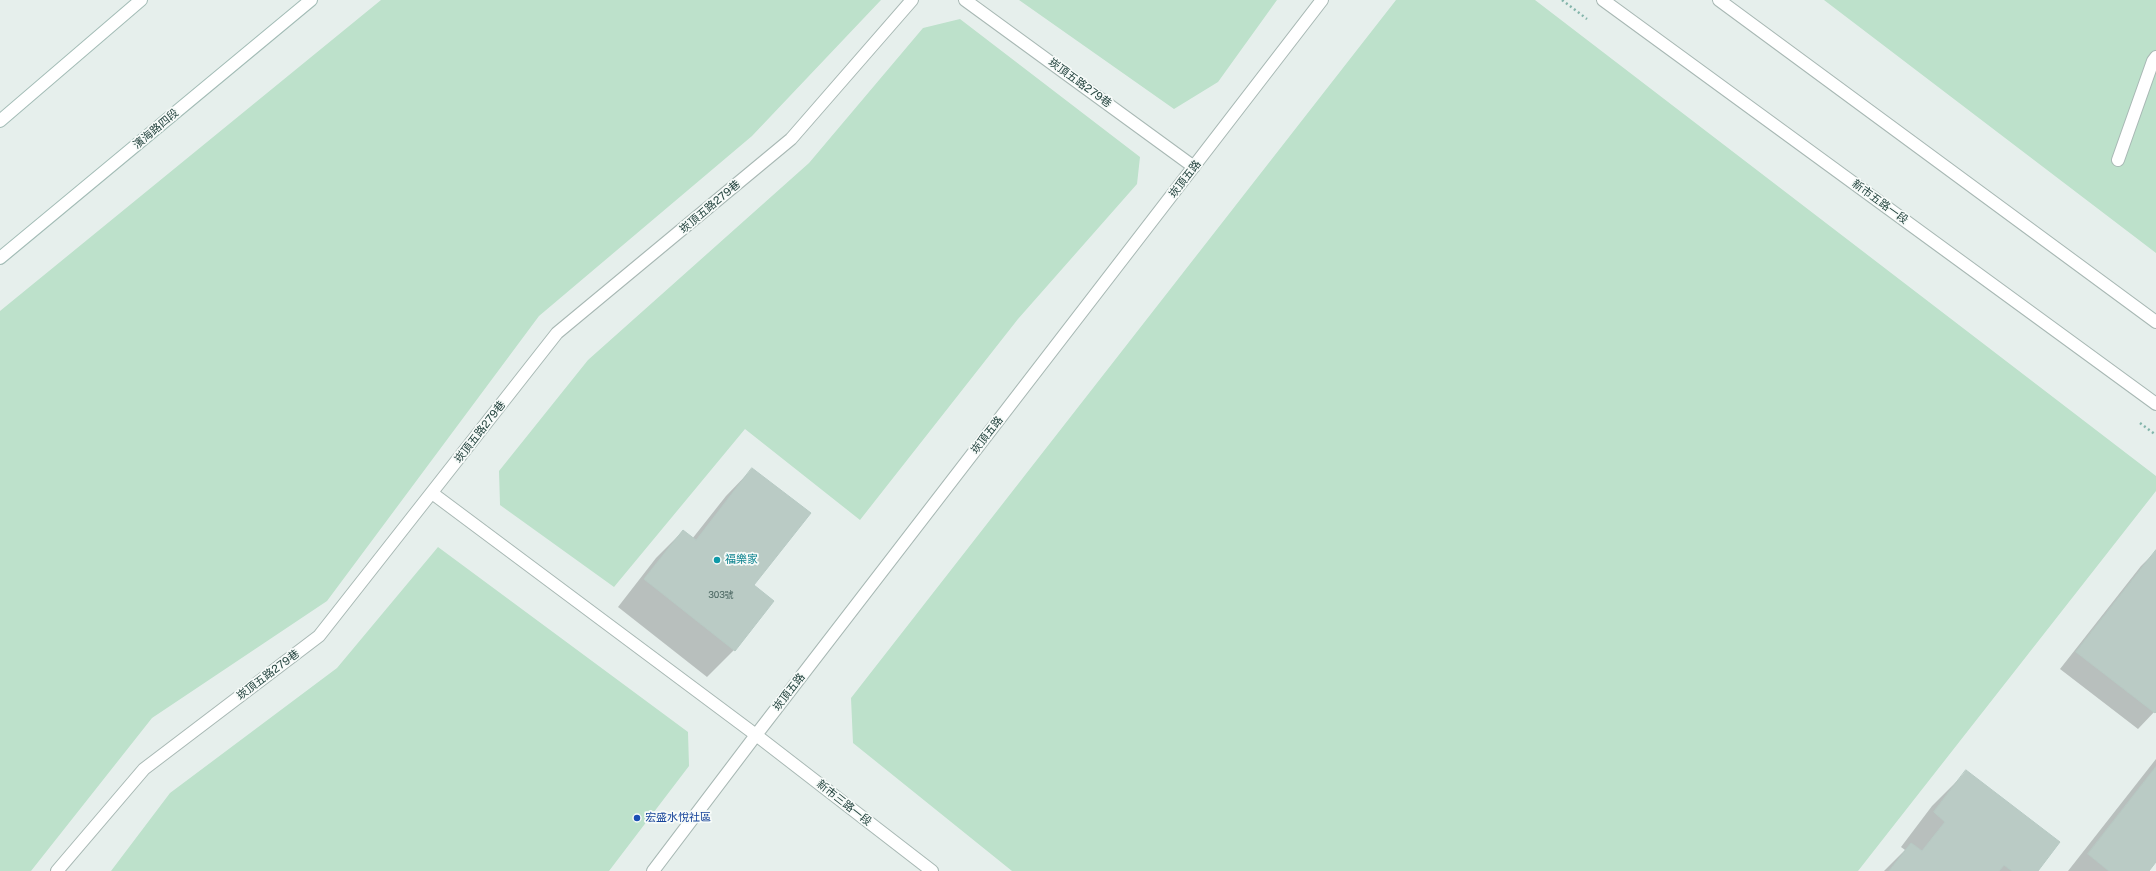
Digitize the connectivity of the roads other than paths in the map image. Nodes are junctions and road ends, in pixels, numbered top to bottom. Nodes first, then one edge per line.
1 (141, 0) edge
2 (311, 0) edge
3 (912, 0) edge
4 (965, 0) edge
5 (1322, 0) edge
6 (1603, 0) edge
7 (1719, 0) edge
8 (2156, 57) edge
9 (0, 121) edge
10 (2118, 160) dead end
11 (1194, 167) junction
12 (0, 258) edge
13 (2156, 322) edge
14 (2156, 404) edge
15 (432, 493) junction
16 (756, 735) junction
17 (57, 871) edge
18 (653, 871) edge
19 (932, 871) edge

1 - 9 street
2 - 12 street, 濱海路四段
3 - 15 street, 崁頂五路279巷
4 - 11 street, 崁頂五路279巷
5 - 11 street, 崁頂五路
6 - 14 street, 新市五路一段
7 - 13 street
8 - 10 street
11 - 16 street, 崁頂五路
15 - 16 street, 新市三路一段
15 - 17 street, 崁頂五路279巷
16 - 18 street, 崁頂五路
16 - 19 street, 新市三路一段

